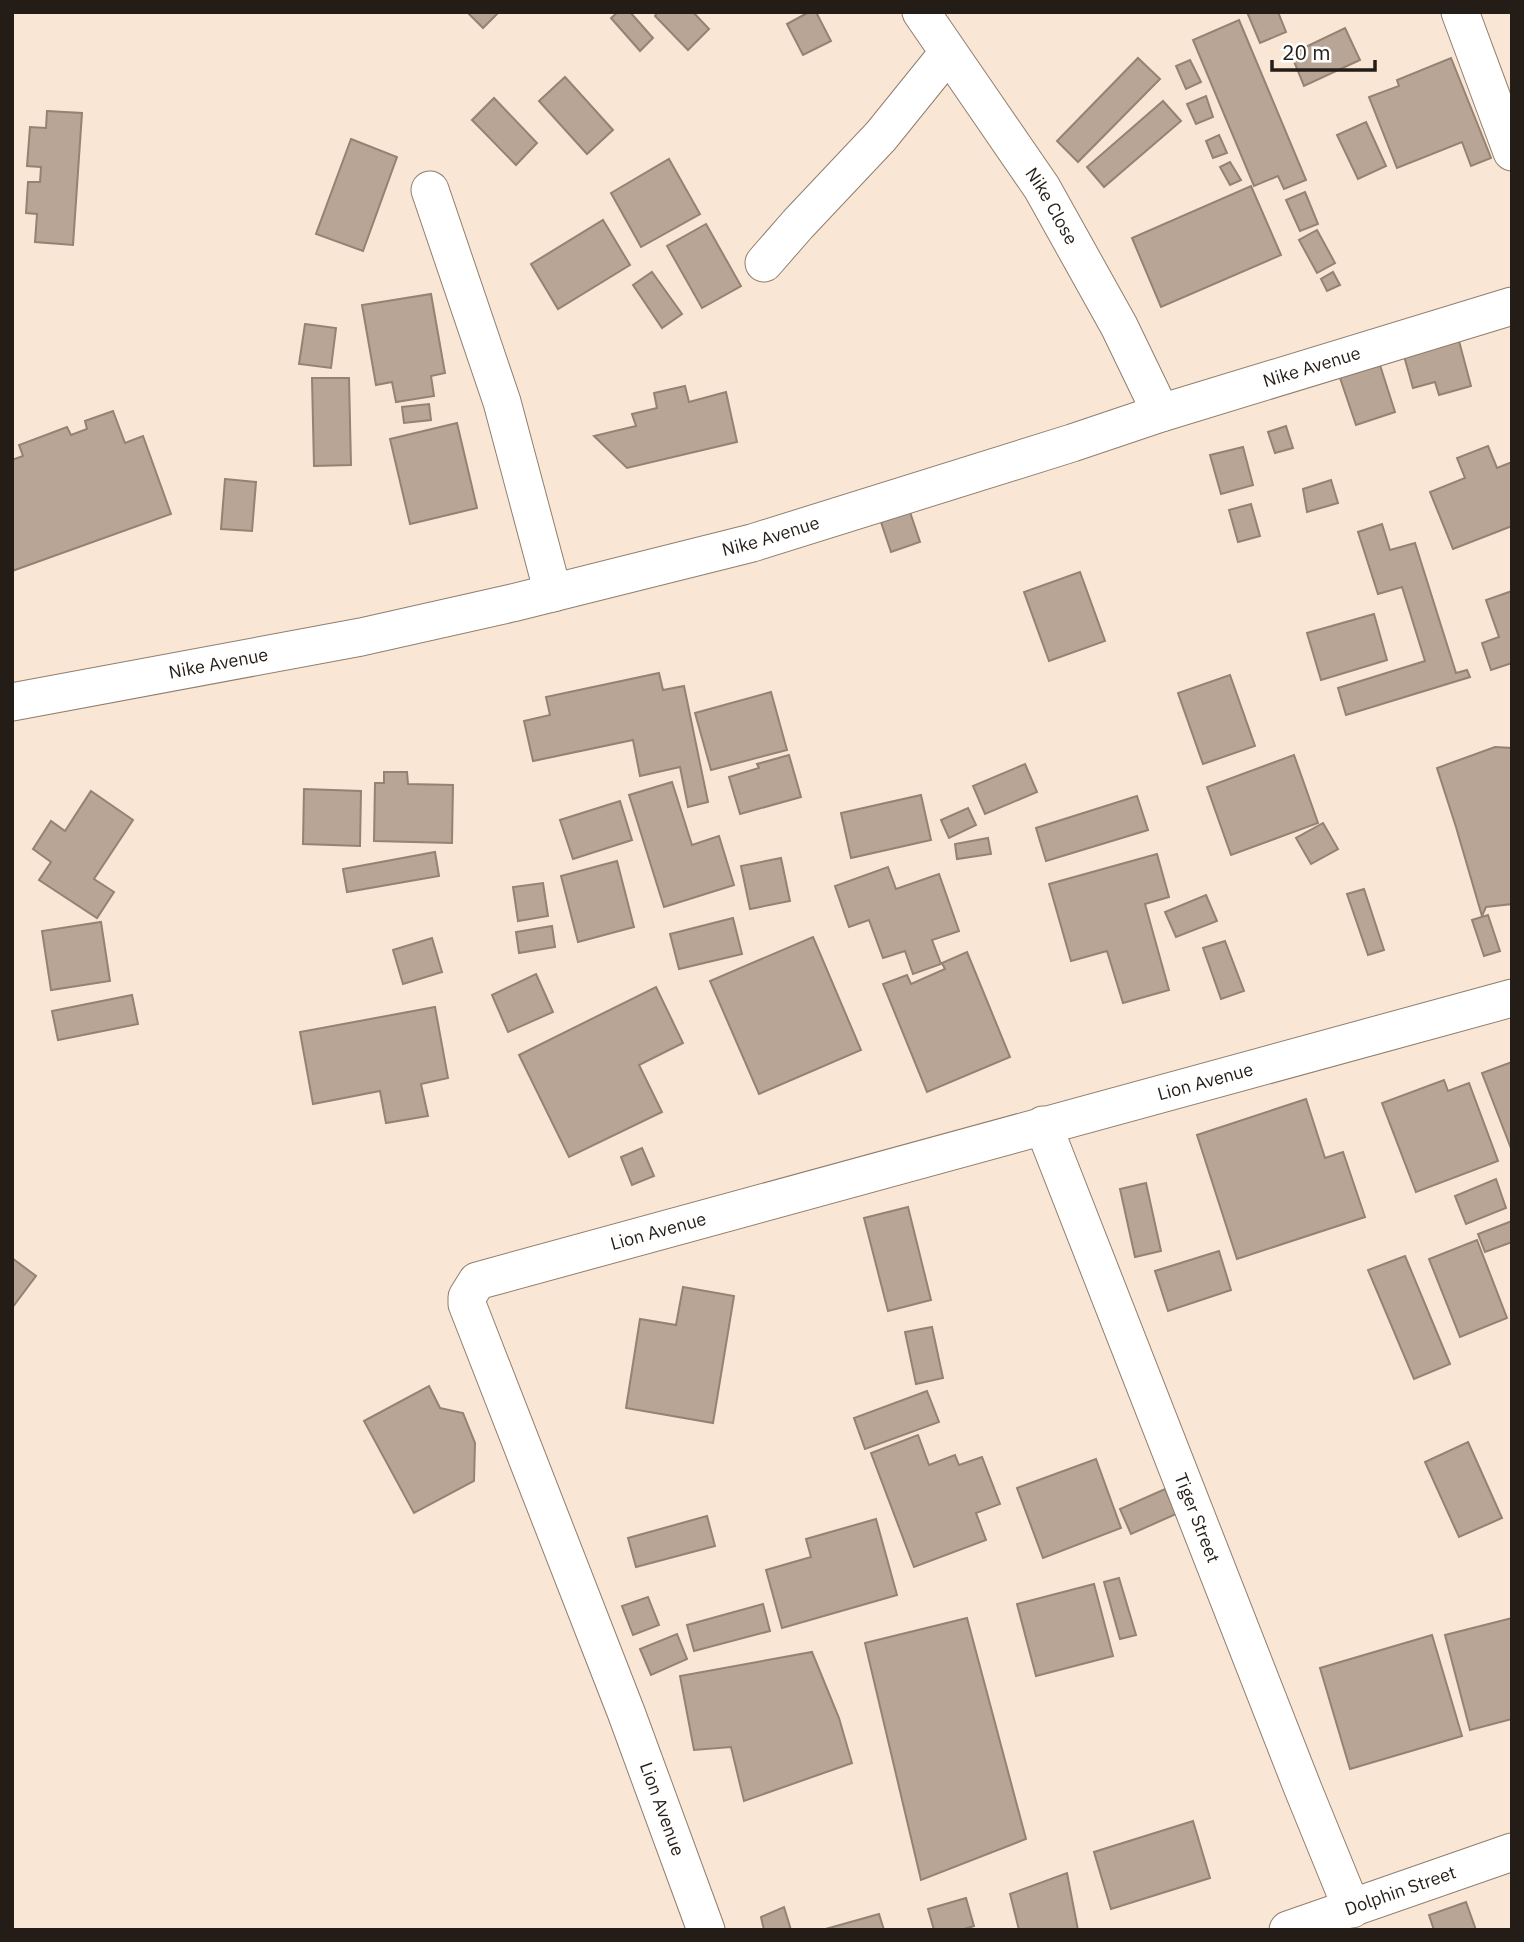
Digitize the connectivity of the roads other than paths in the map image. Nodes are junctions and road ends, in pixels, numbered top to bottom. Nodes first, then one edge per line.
1 (921, 12) edge
2 (1460, 12) edge
3 (948, 53) junction
4 (1512, 152) edge
5 (430, 190) dead end
6 (764, 263) dead end
7 (1512, 306) edge
8 (1161, 413) junction
9 (553, 593) junction
10 (12, 702) edge
11 (1512, 998) edge
12 (1043, 1125) junction
13 (1512, 1852) edge
14 (1352, 1909) junction
15 (706, 1930) edge
16 (1288, 1930) edge

1 - 3 street, Nike Close
2 - 4 street
3 - 6 street
3 - 8 street, Nike Close
5 - 9 street
7 - 8 street, Nike Avenue
8 - 9 street, Nike Avenue
9 - 10 street, Nike Avenue
11 - 12 street, Lion Avenue
12 - 14 street, Tiger Street
12 - 15 street, Lion Avenue
13 - 14 street, Dolphin Street
14 - 16 street, Dolphin Street

